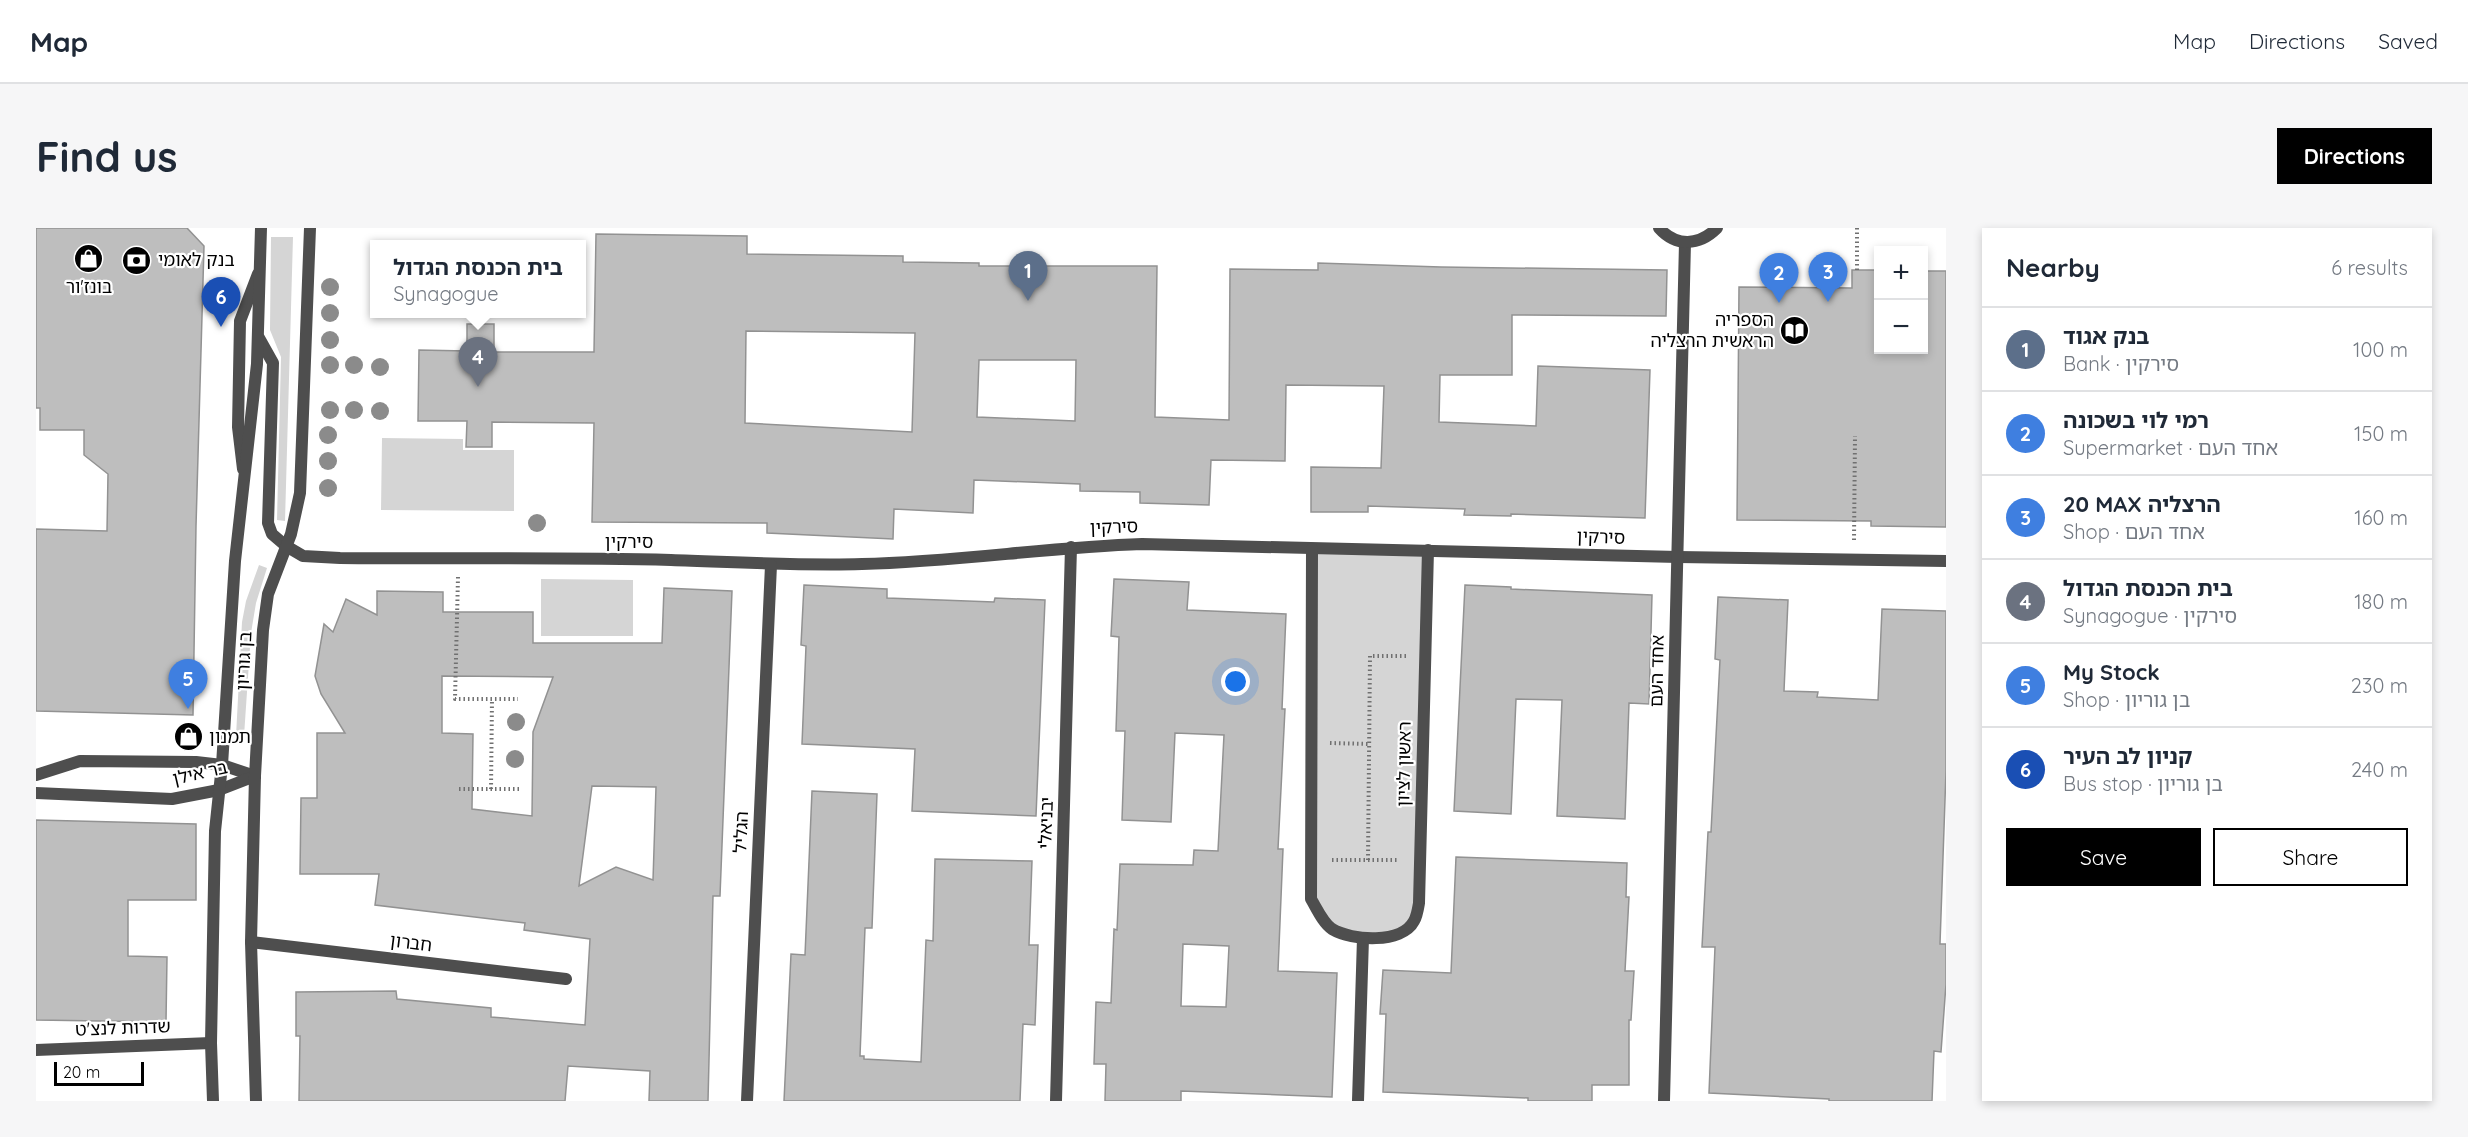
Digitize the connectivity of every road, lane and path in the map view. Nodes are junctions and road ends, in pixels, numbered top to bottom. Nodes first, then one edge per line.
1 (261, 228) edge
2 (310, 228) edge
3 (1659, 228) edge
4 (1717, 228) edge
5 (1857, 228) edge
6 (1685, 243) junction
7 (1857, 270) dead end
8 (260, 271) junction
9 (259, 337) junction
10 (1855, 436) dead end
11 (245, 480) junction
12 (286, 546) junction
13 (1071, 547) junction
14 (1312, 549) junction
15 (1428, 550) junction
16 (1678, 557) junction
17 (458, 559) junction
18 (1854, 560) junction
19 (1946, 561) edge
20 (771, 565) junction
21 (1425, 655) junction
22 (492, 699) junction
23 (518, 699) dead end
24 (1311, 742) junction
25 (1369, 744) junction
26 (222, 765) junction
27 (36, 776) edge
28 (255, 776) junction
29 (459, 789) dead end
30 (491, 789) junction
31 (522, 789) dead end
32 (219, 790) junction
33 (36, 793) edge
34 (1310, 860) junction
35 (1368, 860) junction
36 (1420, 860) junction
37 (1363, 938) junction
38 (251, 942) junction
39 (566, 979) dead end
40 (211, 1043) junction
41 (36, 1050) edge
42 (213, 1101) edge
43 (256, 1101) edge
44 (747, 1101) edge
45 (1056, 1101) edge
46 (1358, 1101) edge
47 (1664, 1101) edge

1 - 8 street, בן גוריון
2 - 12 street, בן גוריון
3 - 6 street
4 - 6 street
5 - 7 path
6 - 16 street, אחד העם
8 - 9 street, בן גוריון
8 - 11 street, בן גוריון
9 - 11 street, בן גוריון
9 - 12 street
10 - 18 path
11 - 26 street, בן גוריון
12 - 17 street, סירקין
12 - 28 street, בן גוריון
13 - 14 street, סירקין
13 - 20 street, סירקין
13 - 45 street, יבניאלי
14 - 15 street, סירקין
14 - 24 street, ראשון לציון
15 - 16 street, סירקין
15 - 21 street, ראשון לציון
16 - 18 street, סירקין
16 - 47 street, אחד העם
17 - 20 street, סירקין
17 - 22 path
18 - 19 street, סירקין
20 - 44 street, הגליל
21 - 25 path
21 - 36 street, ראשון לציון
22 - 23 path
22 - 30 path
24 - 25 path
24 - 34 street, ראשון לציון
25 - 35 path
26 - 27 street, בר אילן
26 - 28 street, בר אילן
26 - 32 street, בן גוריון
28 - 32 street, בר אילן
28 - 38 street, בן גוריון
29 - 30 path
30 - 31 path
32 - 33 street, בר אילן
32 - 40 street, בן גוריון
34 - 35 path
34 - 37 street, ראשון לציון
35 - 36 path
36 - 37 street, ראשון לציון
37 - 46 street
38 - 39 street, חברון
38 - 43 street, בן גוריון
40 - 41 street, שדרות לנצ'ט
40 - 42 street, בן גוריון

